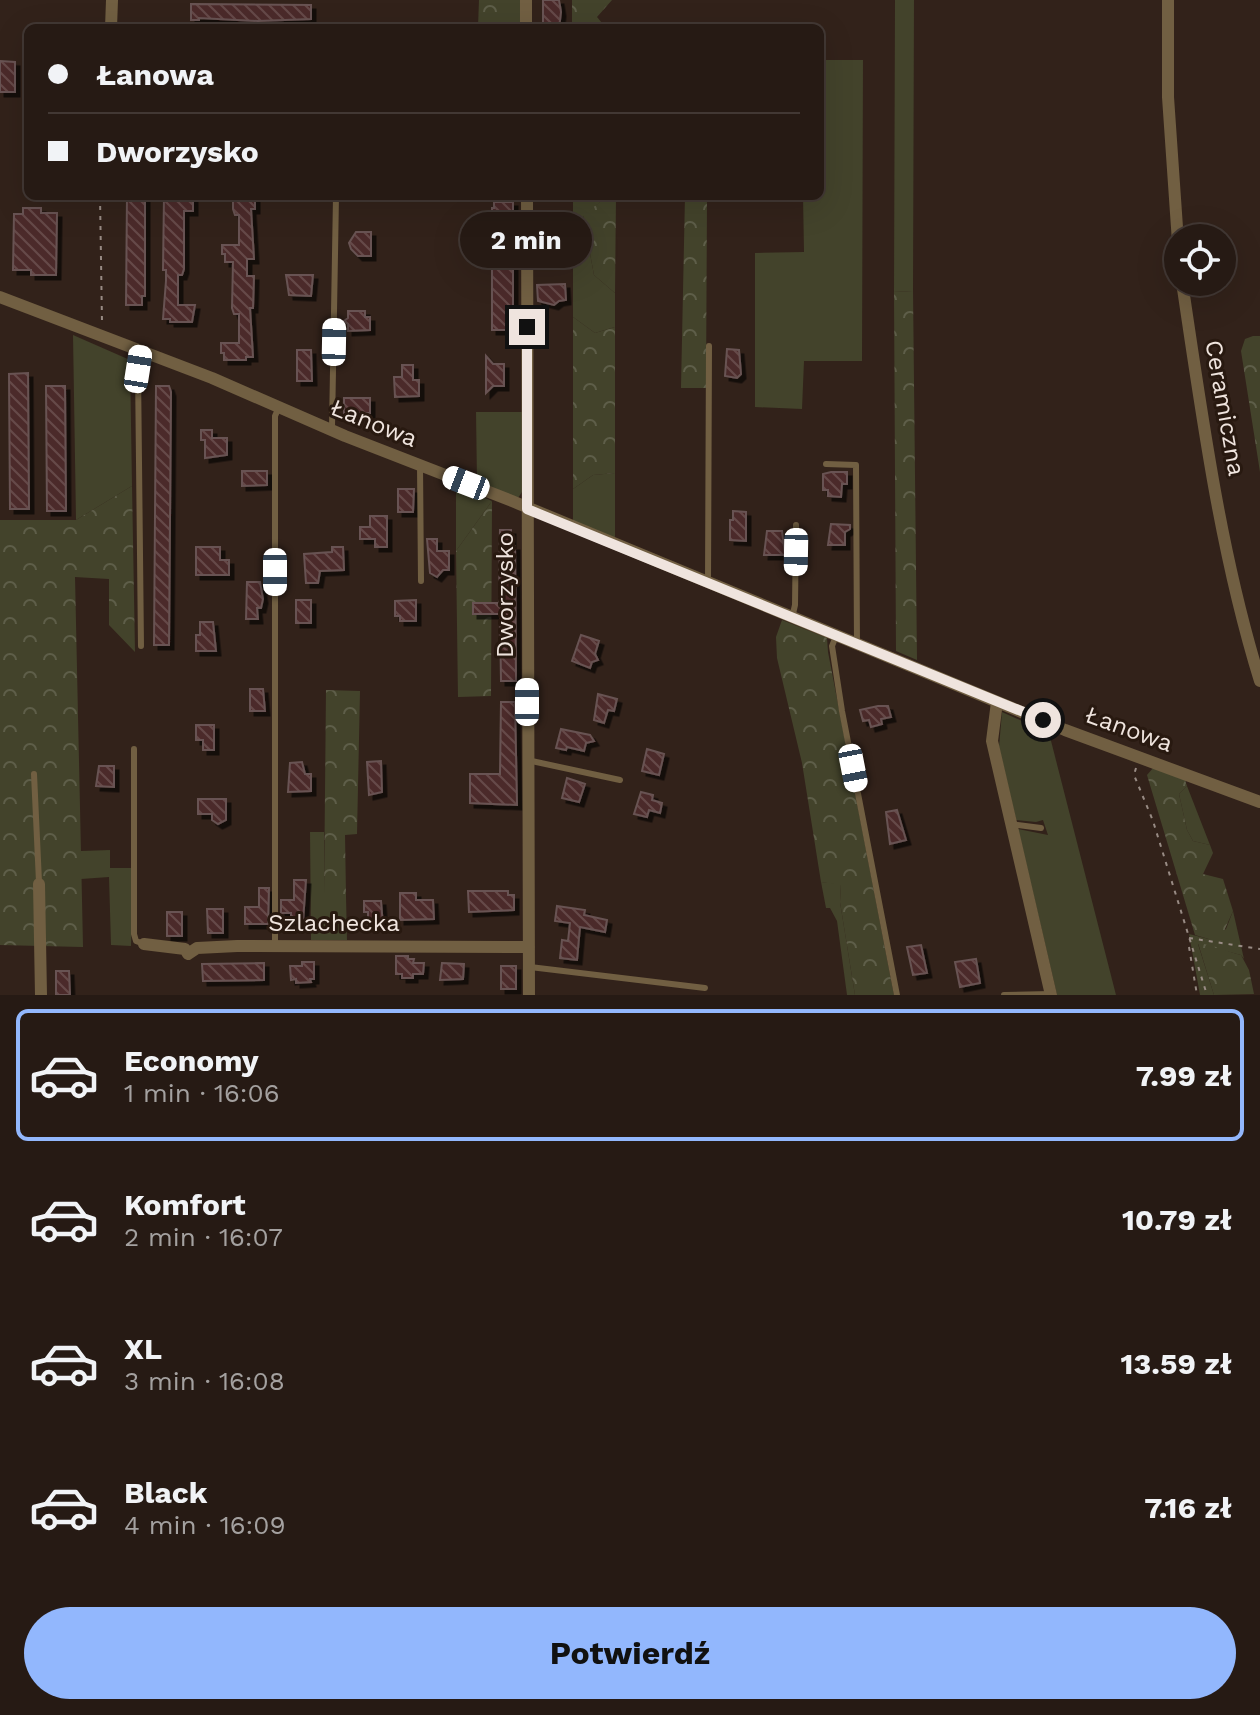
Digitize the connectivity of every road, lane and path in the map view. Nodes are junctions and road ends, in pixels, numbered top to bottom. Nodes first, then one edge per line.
1 (112, 0) edge
2 (526, 0) edge
3 (1168, 0) edge
4 (111, 24) edge
5 (526, 24) edge
6 (100, 200) edge
7 (336, 200) edge
8 (527, 200) edge
9 (1177, 224) edge
10 (1184, 296) edge
11 (0, 297) edge
12 (102, 338) junction
13 (709, 346) dead end
14 (141, 351) junction
15 (279, 407) junction
16 (332, 430) junction
17 (826, 464) dead end
18 (420, 465) junction
19 (527, 509) junction
20 (796, 525) dead end
21 (421, 581) dead end
22 (708, 583) junction
23 (792, 618) junction
24 (836, 636) junction
25 (857, 644) junction
26 (141, 646) dead end
27 (1260, 681) edge
28 (997, 702) junction
29 (134, 749) dead end
30 (1142, 757) junction
31 (527, 760) junction
32 (34, 774) dead end
33 (620, 780) dead end
34 (1260, 802) edge
35 (1011, 824) junction
36 (1041, 828) dead end
37 (39, 884) joint
38 (1188, 938) junction
39 (144, 944) joint
40 (275, 945) junction
41 (529, 947) junction
42 (1260, 949) edge
43 (530, 967) junction
44 (705, 988) dead end
45 (1051, 994) edge
46 (41, 995) edge
47 (529, 995) edge
48 (897, 995) edge
49 (1004, 995) edge
50 (1197, 995) edge
51 (1207, 995) edge

1 - 4 street
2 - 5 street
3 - 9 street
6 - 12 path
7 - 16 lane
8 - 19 street, Dworzysko
10 - 27 street, Ceramiczna
11 - 12 street, Łanowa
12 - 14 street, Łanowa
13 - 22 lane
14 - 15 street, Łanowa
14 - 26 lane
15 - 16 street, Łanowa
15 - 40 lane
16 - 18 street, Łanowa
17 - 25 lane
18 - 19 street, Łanowa
18 - 21 lane
19 - 22 street, Łanowa
19 - 31 street, Dworzysko
20 - 23 lane
22 - 23 street, Łanowa
23 - 24 street, Łanowa
24 - 25 street, Łanowa
24 - 48 lane
25 - 28 street, Łanowa
28 - 30 street, Łanowa
28 - 35 street
29 - 39 lane
30 - 34 street, Łanowa
30 - 38 path
31 - 33 lane
31 - 41 street, Dworzysko
32 - 37 lane
35 - 36 lane
35 - 45 street
37 - 46 street
38 - 42 path
38 - 50 path
38 - 51 path
39 - 40 street, Szlachecka
40 - 41 street, Szlachecka
41 - 43 street, Dworzysko
43 - 44 lane
43 - 47 street, Dworzysko
45 - 49 lane

